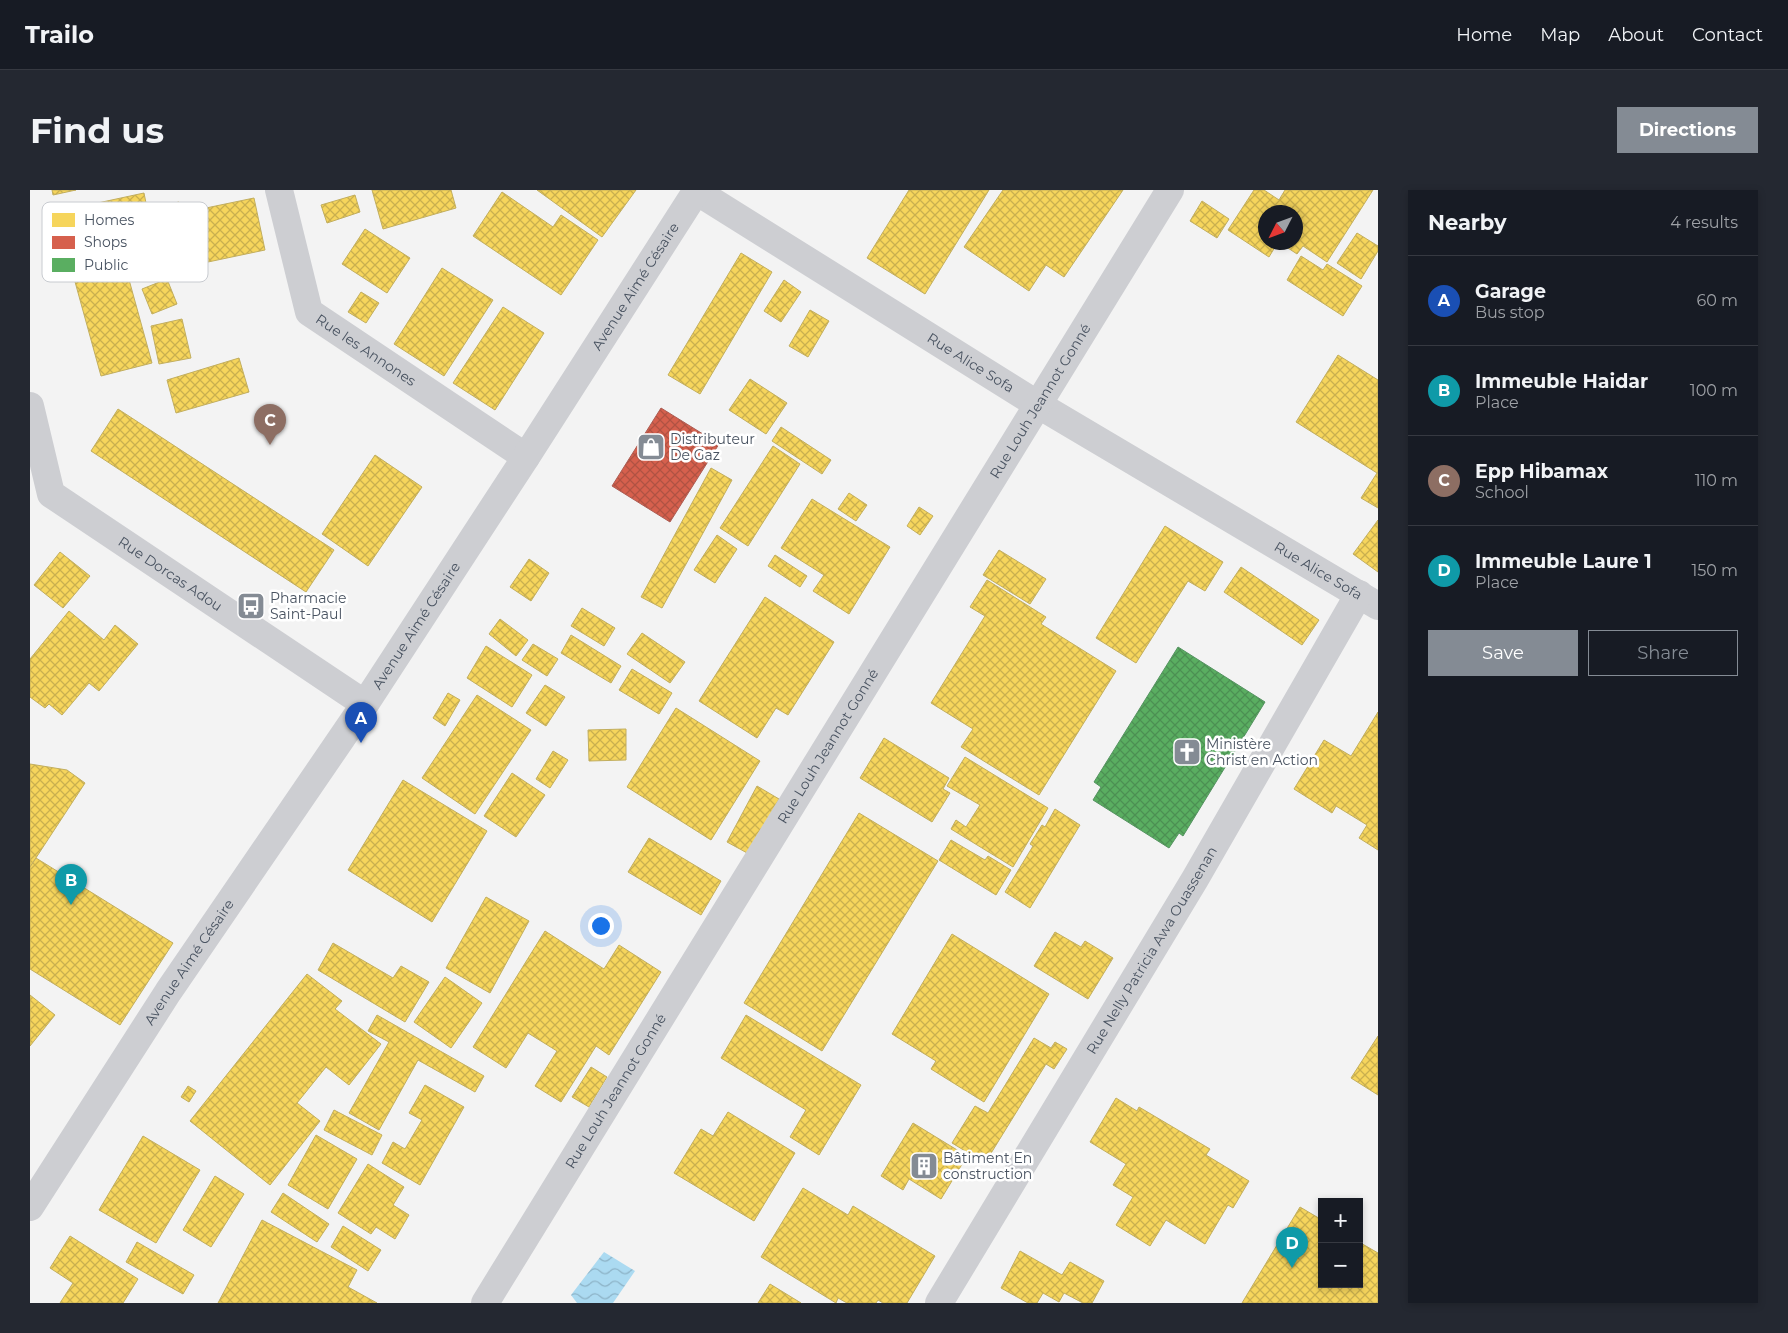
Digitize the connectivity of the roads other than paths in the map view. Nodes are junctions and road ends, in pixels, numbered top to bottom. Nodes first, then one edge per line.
1 (279, 190) edge
2 (1170, 190) edge
3 (696, 191) edge
4 (1037, 404) junction
5 (30, 406) edge
6 (526, 457) junction
7 (40, 496) edge
8 (1373, 601) edge
9 (365, 704) junction
10 (30, 1208) edge
11 (485, 1303) edge
12 (939, 1303) edge

1 - 6 street, Rue les Annones
2 - 4 street, Rue Louh Jeannot Gonné
3 - 4 street, Rue Alice Sofa
3 - 6 street, Avenue Aimé Césaire
4 - 8 street, Rue Alice Sofa
4 - 11 street, Rue Louh Jeannot Gonné
5 - 7 street, Rue Dorcas Adou
6 - 9 street, Avenue Aimé Césaire
7 - 9 street, Rue Dorcas Adou
8 - 12 street, Rue Nelly Patricia Awa Ouassenan
9 - 10 street, Avenue Aimé Césaire

